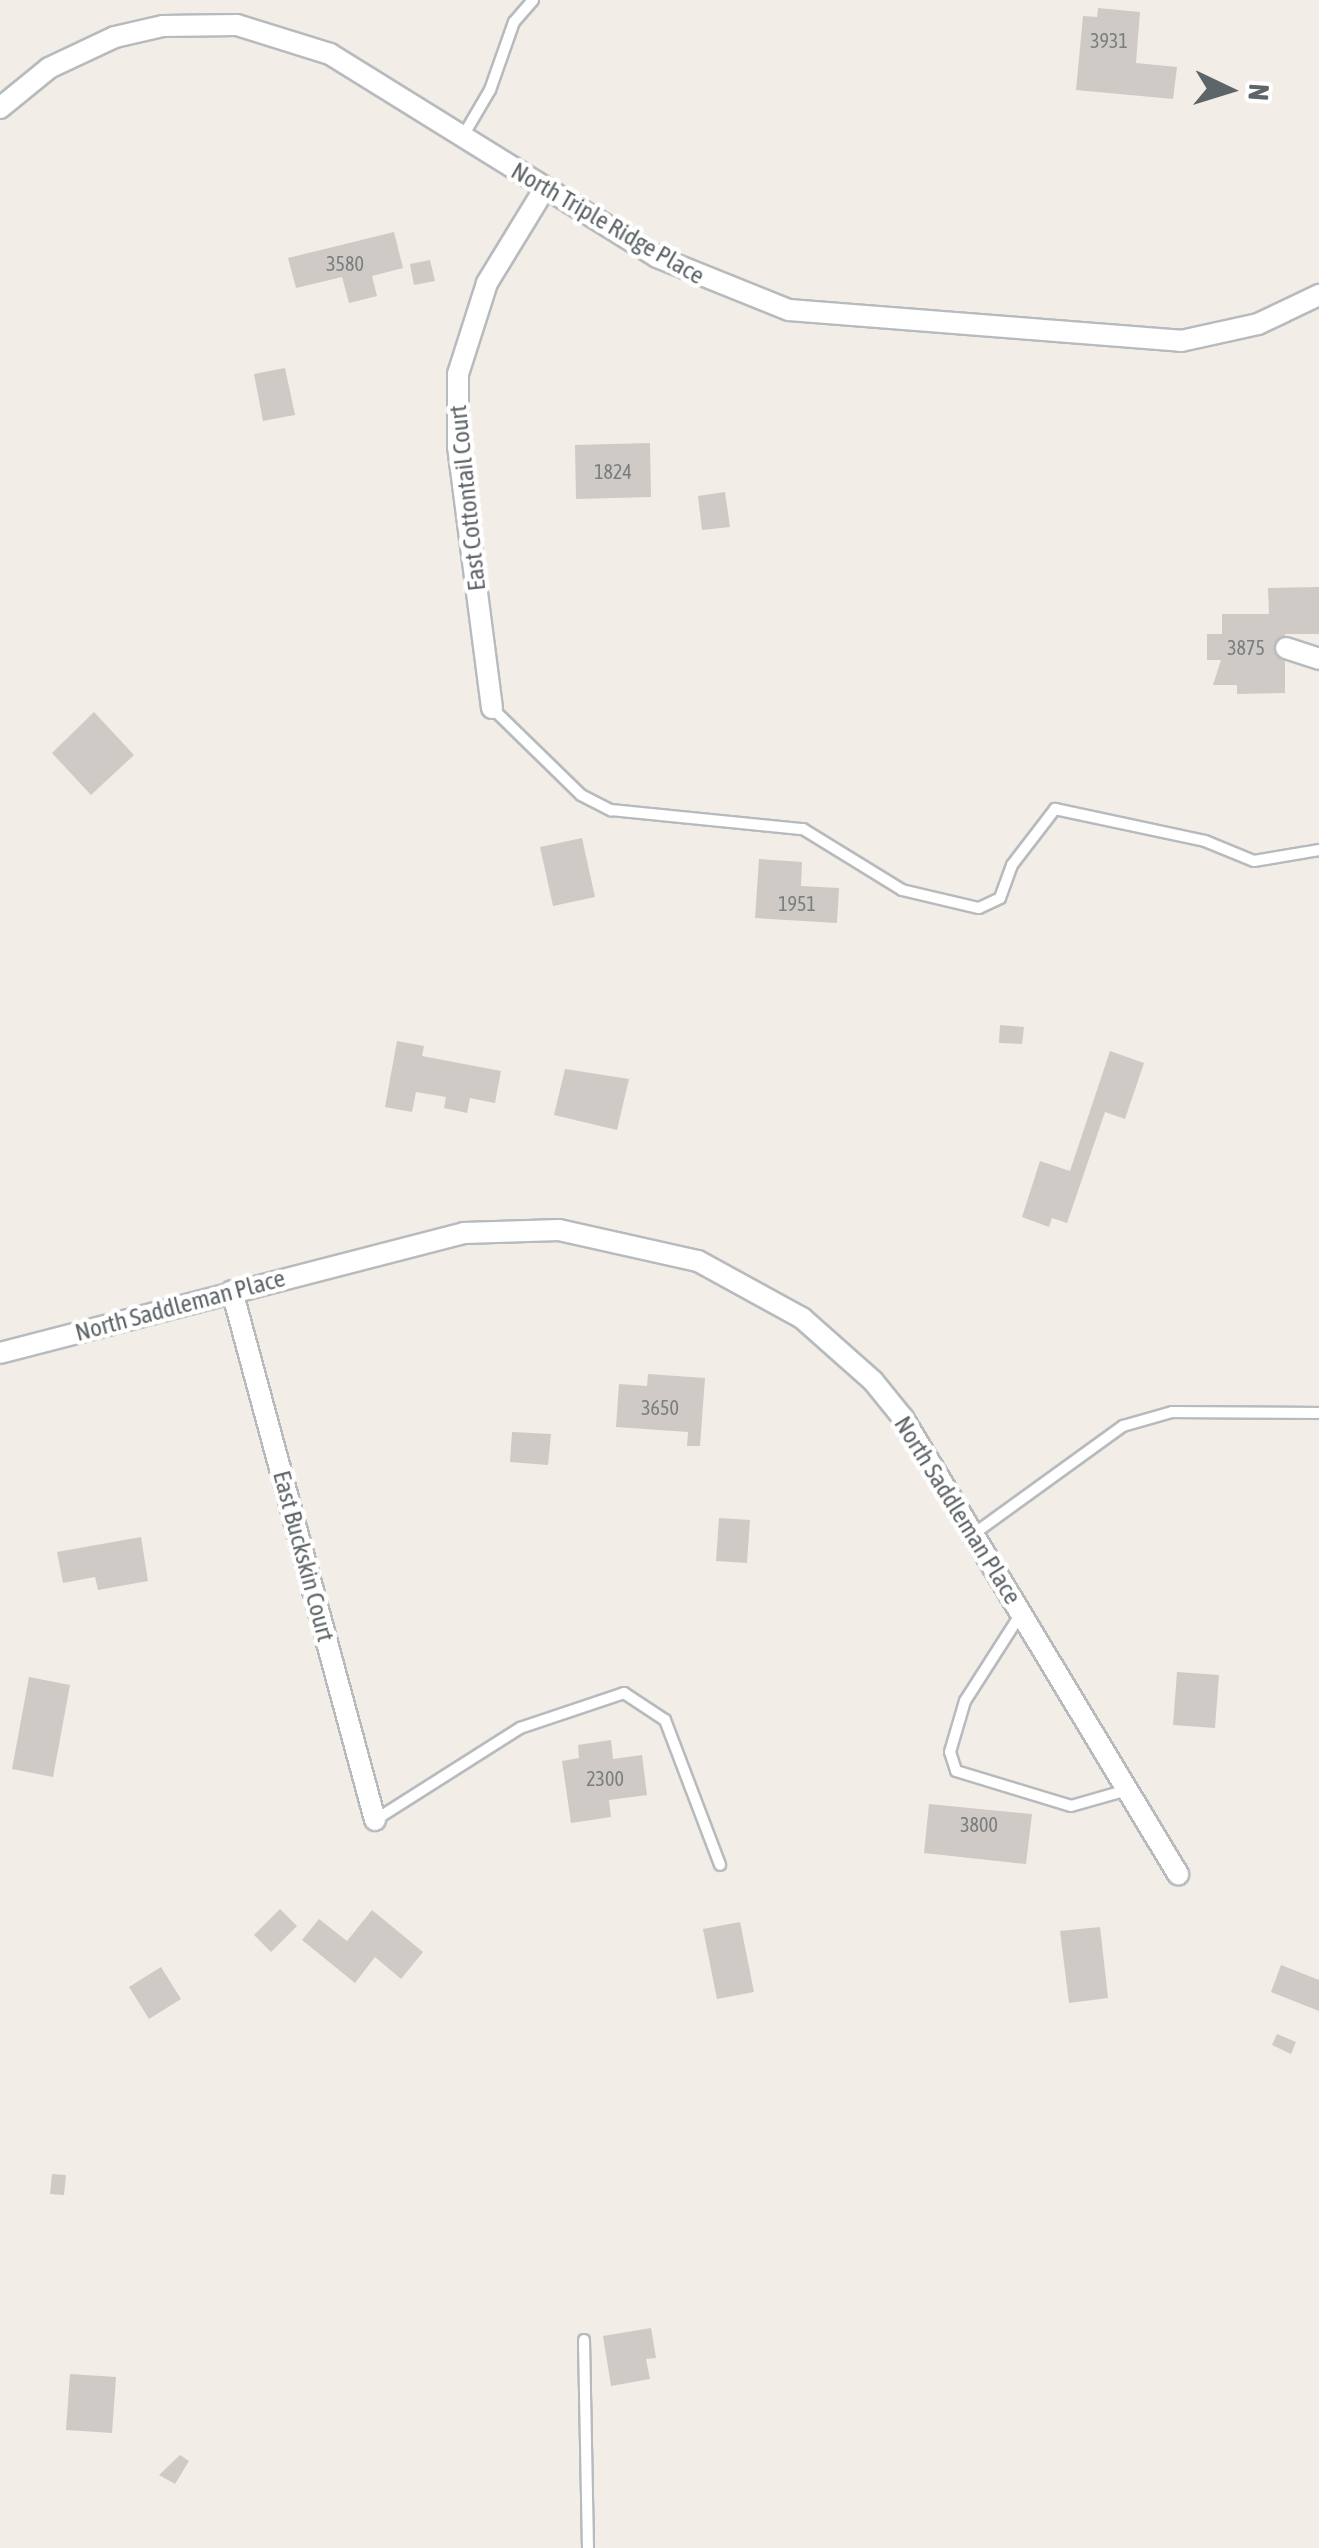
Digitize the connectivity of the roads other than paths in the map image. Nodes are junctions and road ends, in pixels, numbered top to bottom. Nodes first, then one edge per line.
1 (534, 0) edge
2 (0, 108) edge
3 (462, 136) junction
4 (545, 188) junction
5 (1319, 295) edge
6 (1286, 648) dead end
7 (1319, 660) edge
8 (492, 708) joint
9 (1319, 850) edge
10 (232, 1291) junction
11 (0, 1353) edge
12 (1319, 1413) edge
13 (974, 1533) junction
14 (1022, 1612) junction
15 (1128, 1790) junction
16 (374, 1820) joint
17 (720, 1865) dead end
18 (1178, 1874) dead end
19 (584, 2340) dead end
20 (588, 2548) edge

1 - 3 lane
2 - 3 street, North Triple Ridge Place
3 - 4 street, North Triple Ridge Place
4 - 5 street, North Triple Ridge Place
4 - 8 street, East Cottontail Court
6 - 7 street
8 - 9 lane
10 - 11 street, North Saddleman Place
10 - 13 street, North Saddleman Place
10 - 16 street, East Buckskin Court
12 - 13 lane
13 - 14 street, North Saddleman Place
14 - 15 street, North Saddleman Place
14 - 15 lane
15 - 18 street, North Saddleman Place
16 - 17 lane
19 - 20 lane

